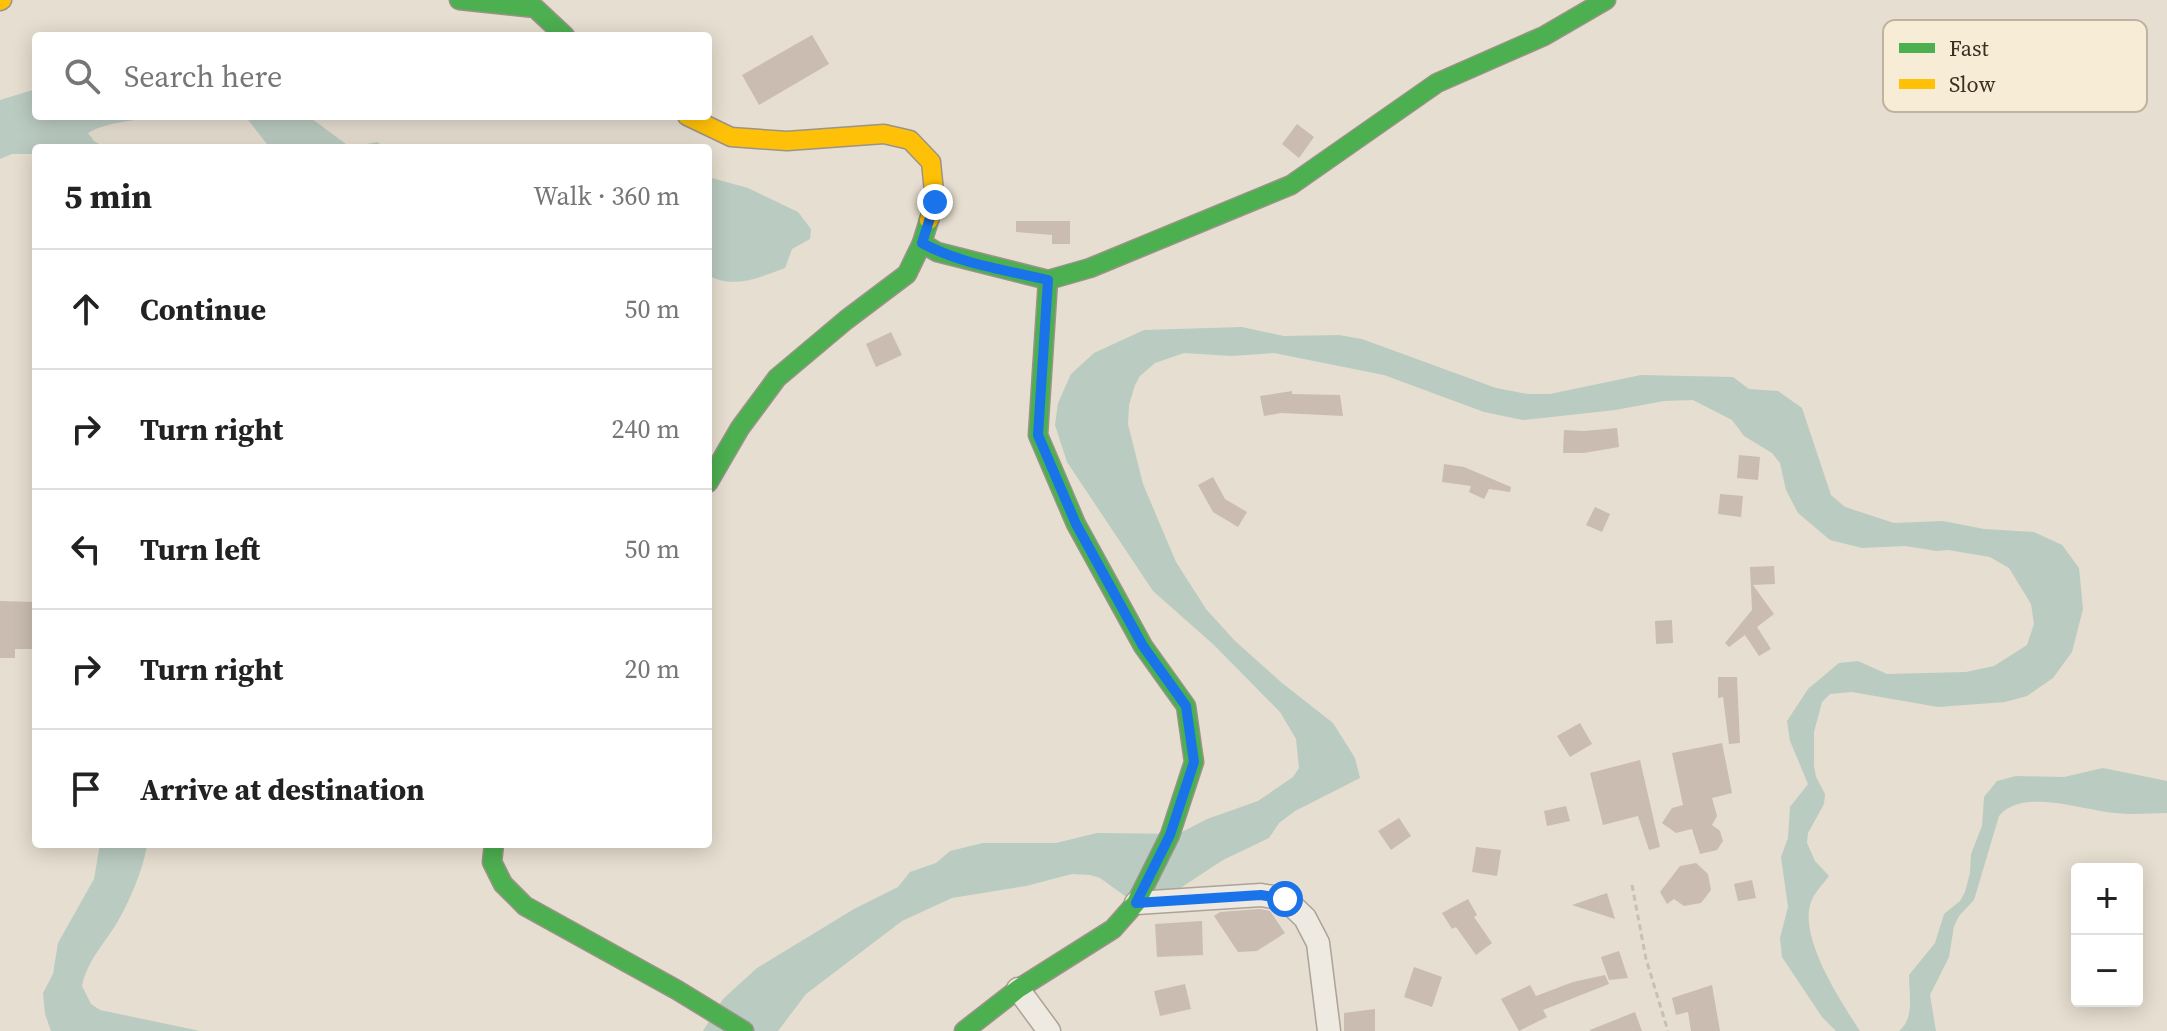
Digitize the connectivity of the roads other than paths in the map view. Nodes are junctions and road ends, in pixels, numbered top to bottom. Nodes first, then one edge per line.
1 (459, 0) edge
2 (1606, 0) edge
3 (561, 32) edge
4 (695, 120) edge
5 (922, 243) junction
6 (1048, 280) junction
7 (712, 476) edge
8 (494, 848) edge
9 (1136, 903) junction
10 (1018, 989) junction
11 (744, 1031) edge
12 (964, 1031) edge
13 (1049, 1031) edge
14 (1329, 1031) edge

1 - 3 street
2 - 6 street
4 - 5 street
5 - 6 street
5 - 7 street
6 - 9 street
8 - 11 street
9 - 10 street
9 - 14 street
10 - 12 street
10 - 13 street

